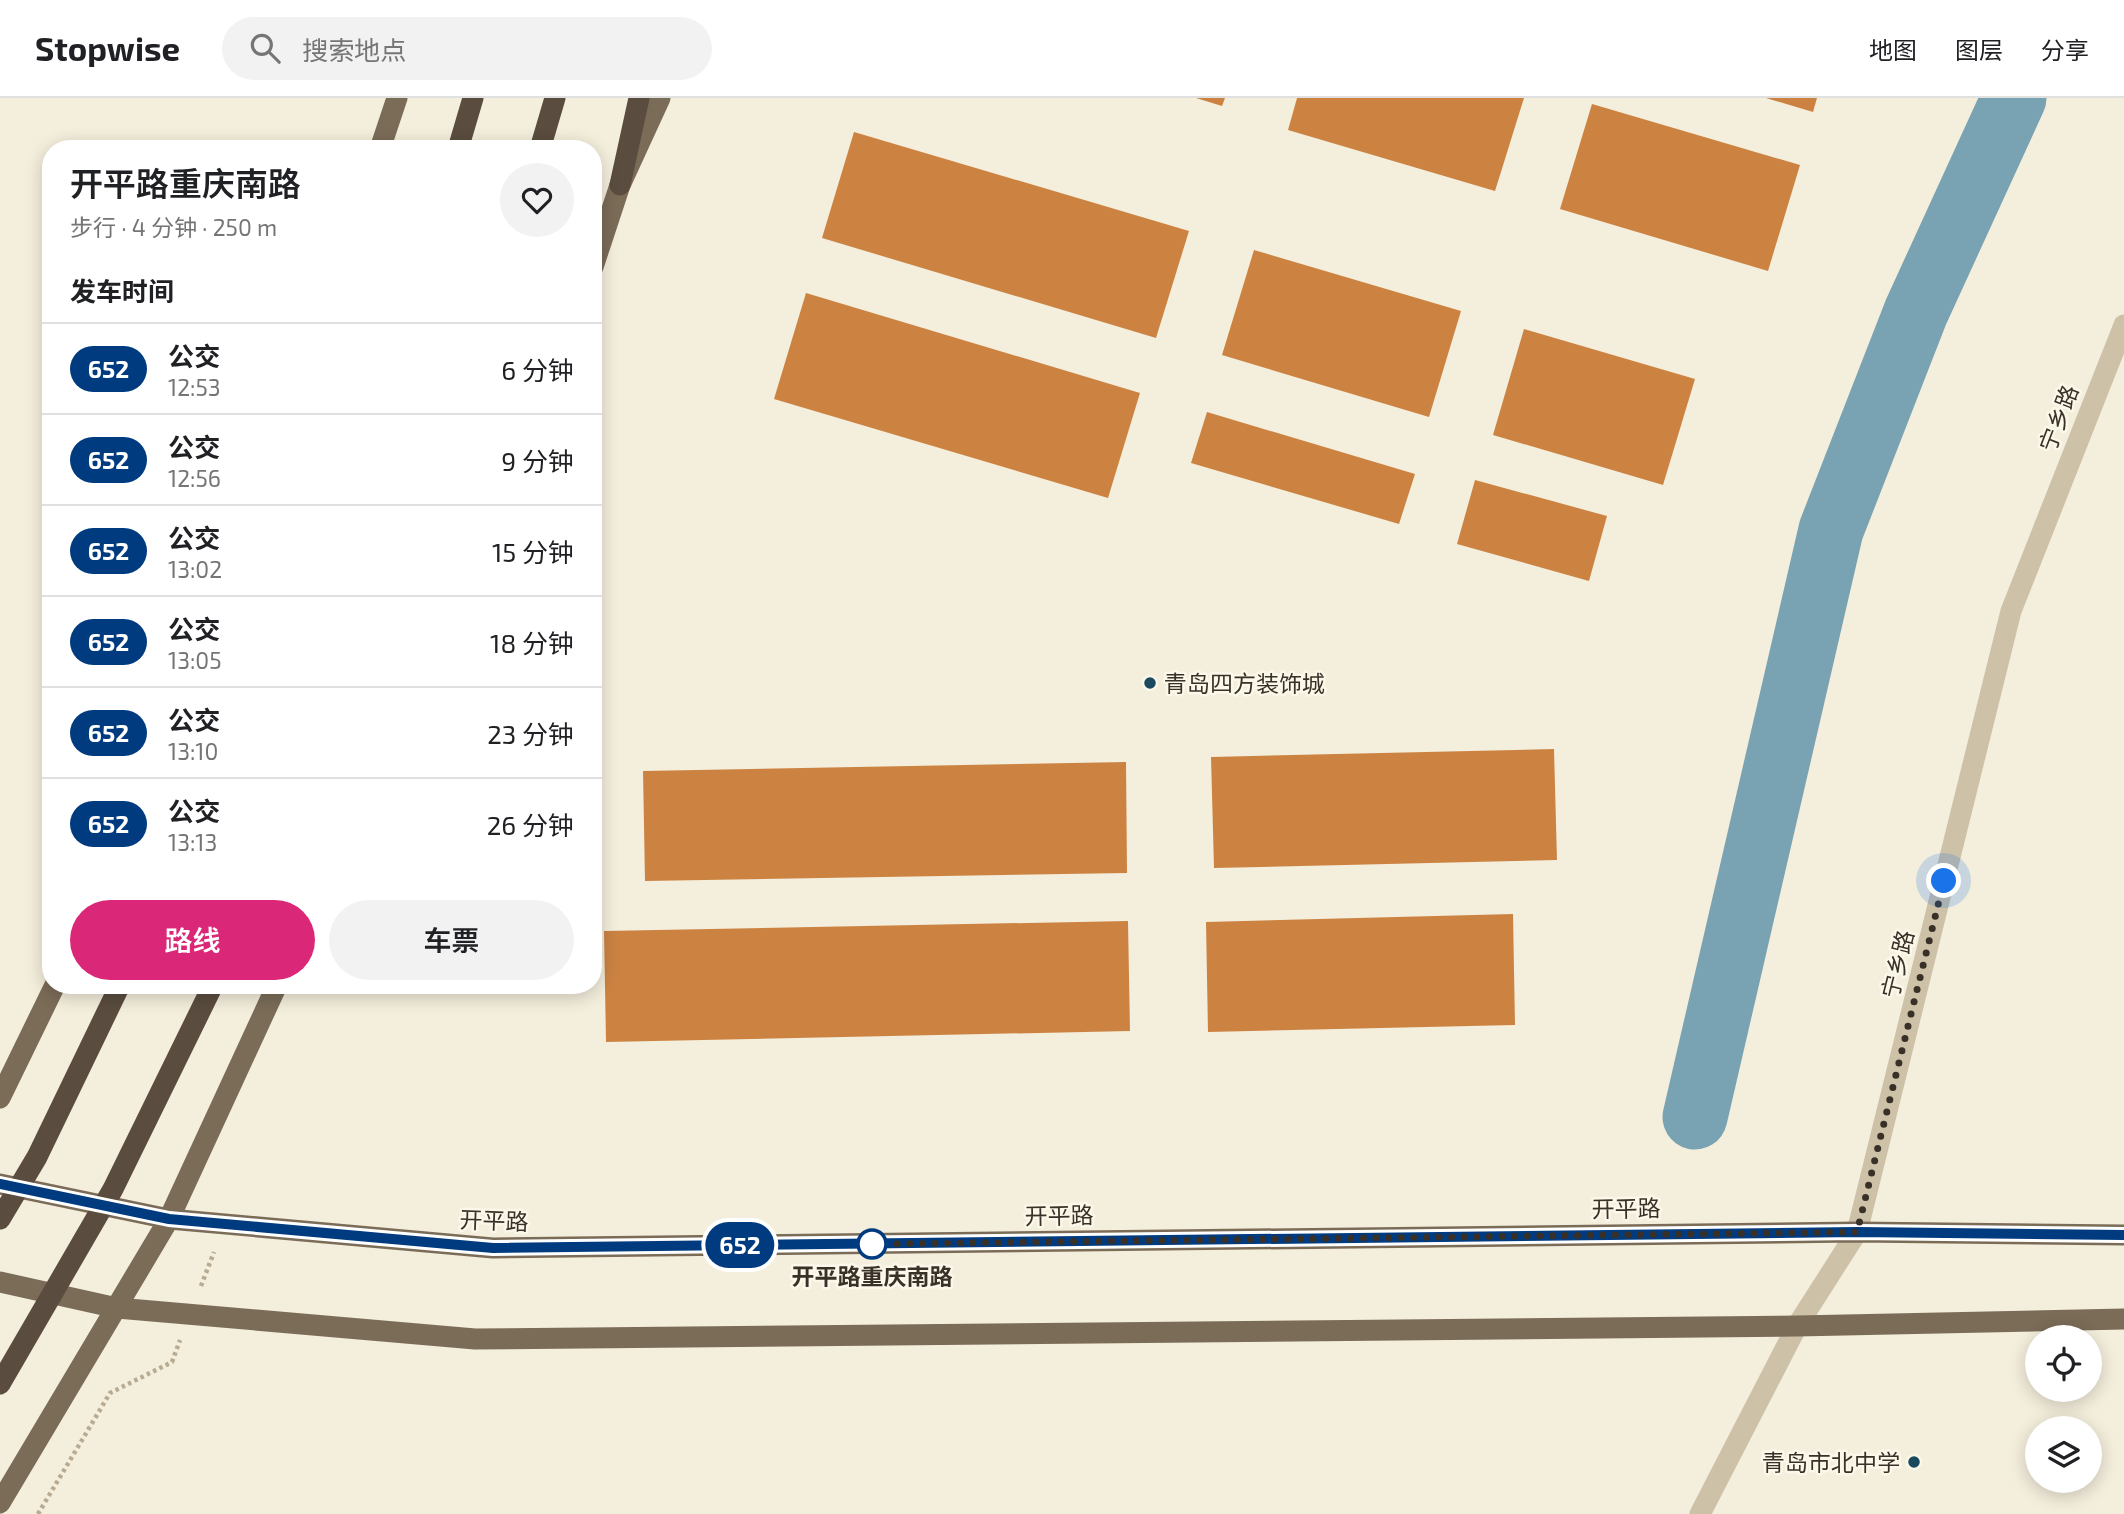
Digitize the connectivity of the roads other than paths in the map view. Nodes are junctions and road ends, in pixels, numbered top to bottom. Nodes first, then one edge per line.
1 (397, 98) edge
2 (473, 98) edge
3 (555, 98) edge
4 (639, 98) edge
5 (660, 98) edge
6 (383, 140) edge
7 (461, 140) edge
8 (543, 140) edge
9 (620, 185) junction
10 (602, 240) edge
11 (2124, 325) edge
12 (51, 994) edge
13 (116, 994) edge
14 (209, 994) edge
15 (272, 994) edge
16 (0, 1098) edge
17 (0, 1184) edge
18 (0, 1219) edge
19 (169, 1219) junction
20 (1857, 1232) junction
21 (2124, 1235) edge
22 (0, 1282) edge
23 (117, 1308) junction
24 (2124, 1319) edge
25 (1797, 1326) junction
26 (0, 1384) edge
27 (0, 1503) edge
28 (1705, 1509) edge

1 - 6 main road
2 - 7 highway
3 - 8 highway
4 - 9 highway
5 - 9 main road
9 - 10 main road
11 - 20 street, 宁乡路
12 - 16 main road
13 - 18 highway, bridge
14 - 26 highway, bridge
15 - 19 main road
17 - 19 main road, 开平路
19 - 20 main road, 开平路
19 - 23 main road
20 - 21 main road, 开平路
20 - 25 street, 宁乡路
22 - 23 main road
23 - 25 main road
23 - 27 main road
24 - 25 main road
25 - 28 street, 宁乡路

